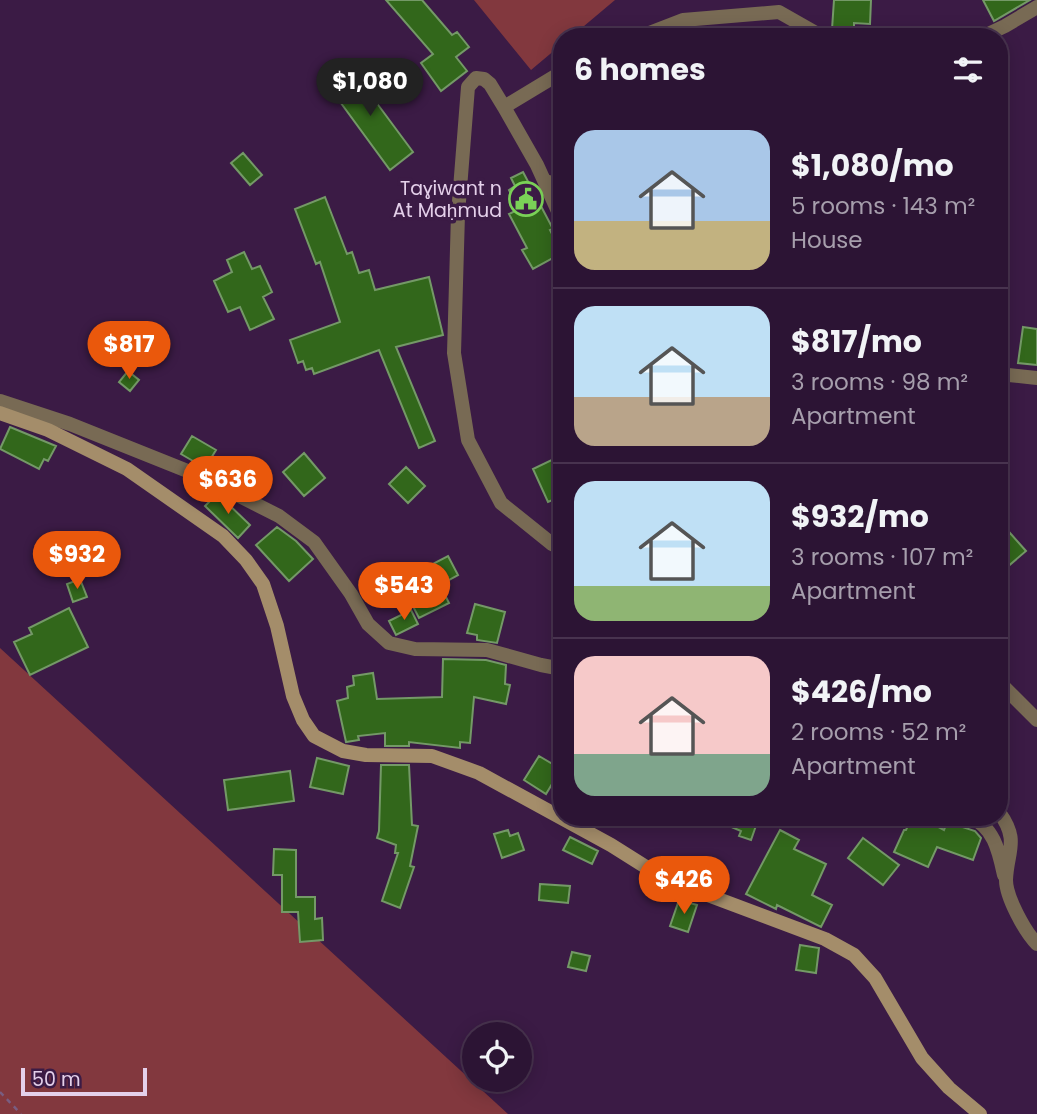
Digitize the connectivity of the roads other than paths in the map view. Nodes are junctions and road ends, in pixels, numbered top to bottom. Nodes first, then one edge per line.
1 (762, 0) edge
2 (1037, 7) edge
3 (779, 12) junction
4 (662, 28) edge
5 (807, 28) edge
6 (1001, 28) edge
7 (553, 77) edge
8 (504, 107) junction
9 (544, 181) junction
10 (553, 184) edge
11 (553, 200) edge
12 (1008, 375) edge
13 (1037, 378) edge
14 (0, 401) edge
15 (0, 413) edge
16 (553, 544) edge
17 (553, 667) edge
18 (1008, 691) edge
19 (1037, 720) edge
20 (553, 813) edge
21 (576, 826) edge
22 (983, 826) edge
23 (1007, 826) edge
24 (1006, 883) junction
25 (1037, 944) edge
26 (979, 1114) edge

1 - 3 street
2 - 6 street
3 - 4 street
3 - 5 street
7 - 8 street
8 - 9 street
8 - 16 street
9 - 10 street
9 - 11 street
12 - 13 street
14 - 17 street
15 - 20 street
18 - 19 street
21 - 26 street
22 - 24 street
23 - 24 street
24 - 25 street

